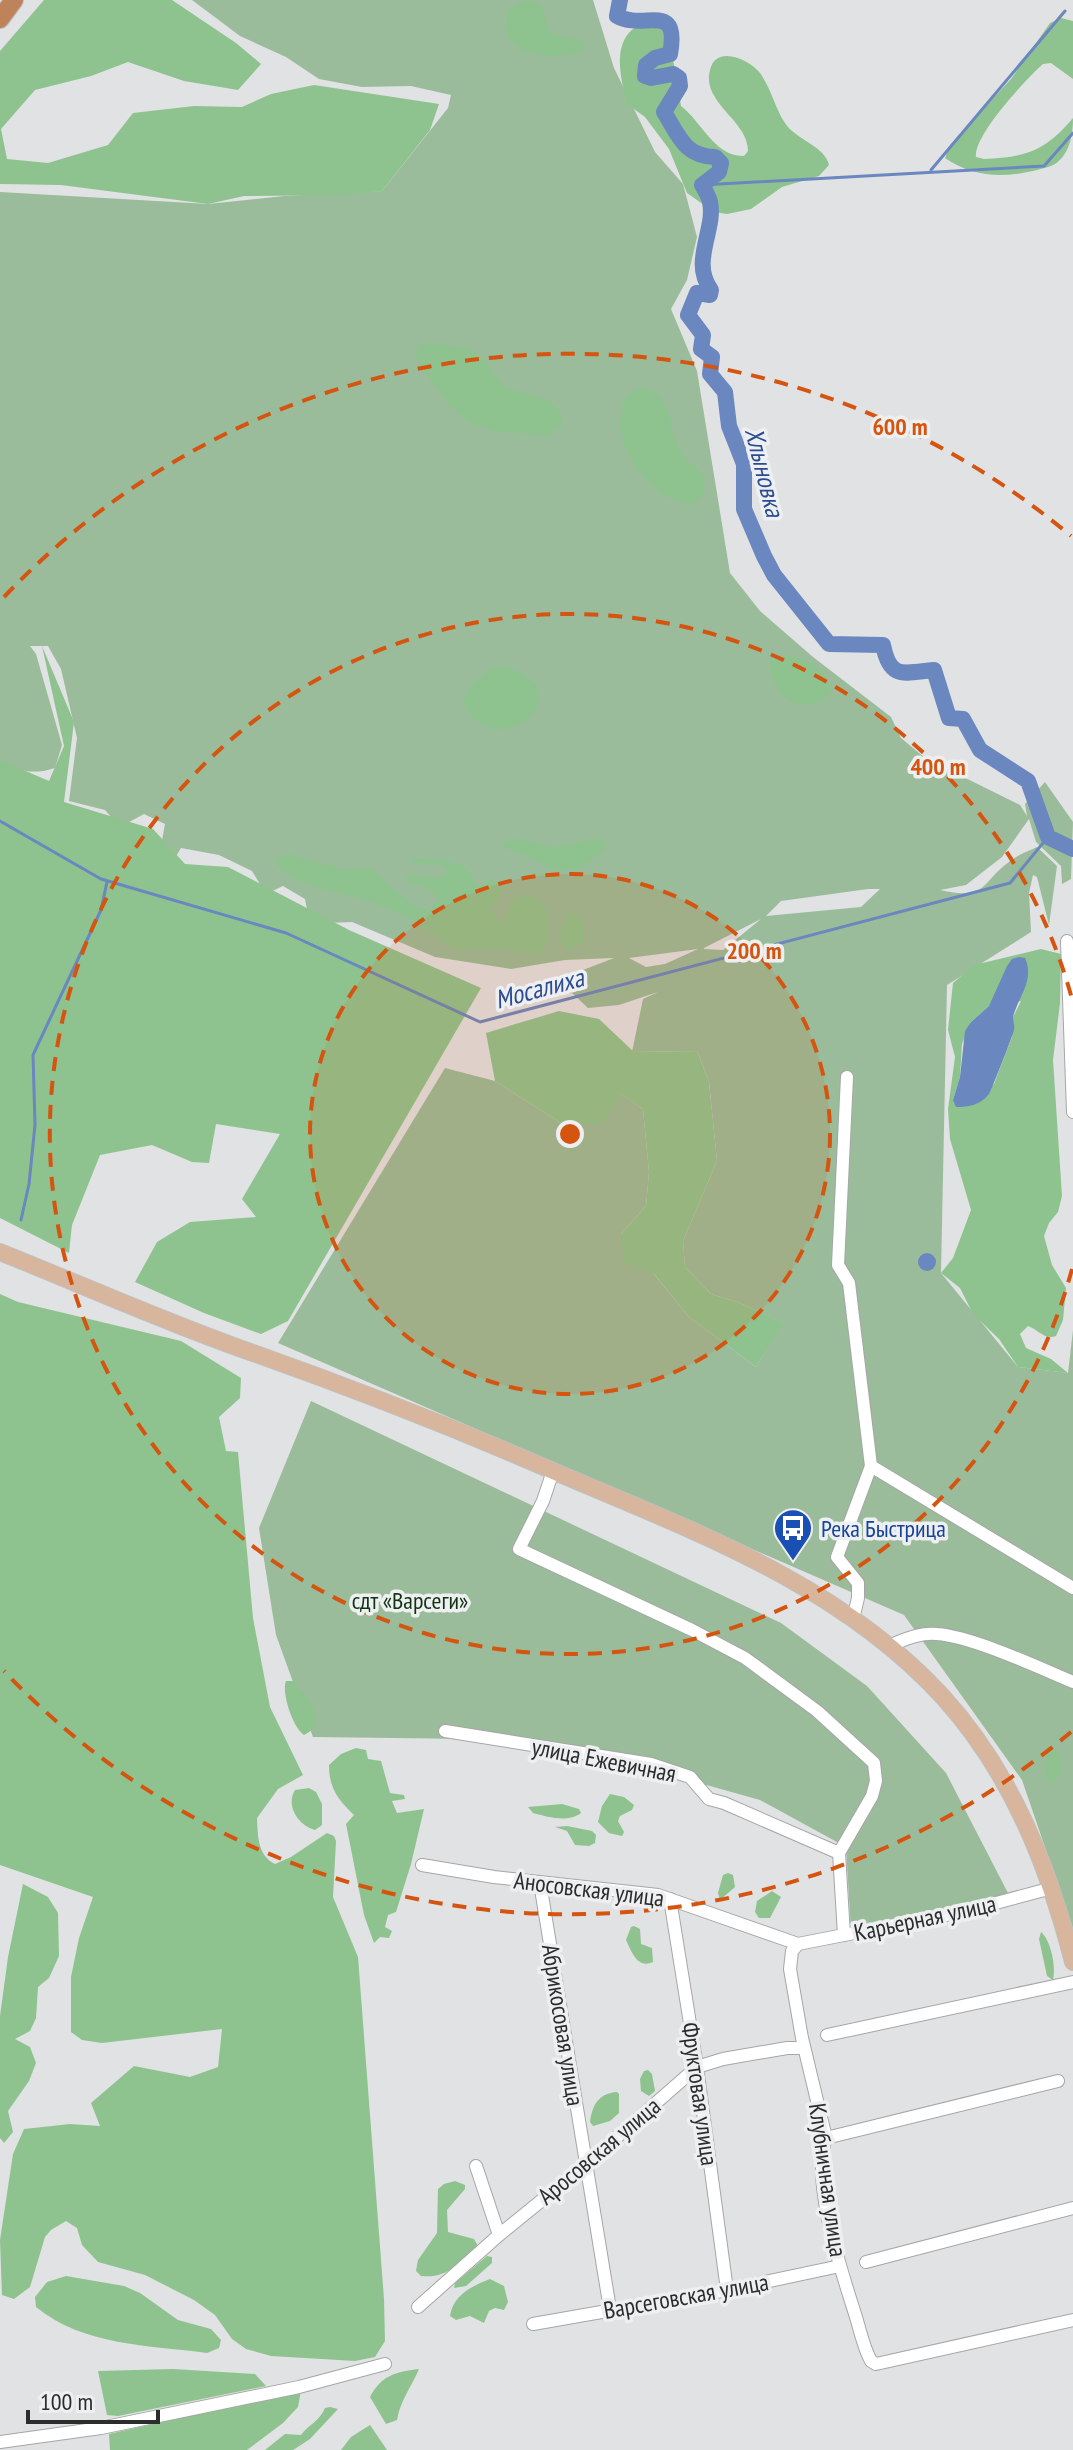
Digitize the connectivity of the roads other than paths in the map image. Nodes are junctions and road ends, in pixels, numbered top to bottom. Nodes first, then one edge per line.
1 (14, 0) edge
2 (0, 19) edge
3 (1067, 941) dead end
4 (847, 1077) dead end
5 (1073, 1112) edge
6 (0, 1252) edge
7 (871, 1466) junction
8 (553, 1471) junction
9 (1073, 1588) edge
10 (853, 1619) junction
11 (888, 1646) junction
12 (1073, 1682) edge
13 (445, 1731) dead end
14 (839, 1853) junction
15 (422, 1865) dead end
16 (540, 1883) junction
17 (1052, 1888) junction
18 (670, 1899) junction
19 (844, 1935) junction
20 (798, 1944) junction
21 (1073, 1962) edge
22 (1073, 1982) edge
23 (827, 2035) dead end
24 (804, 2048) junction
25 (697, 2067) junction
26 (1058, 2081) dead end
27 (826, 2138) junction
28 (585, 2165) junction
29 (476, 2166) dead end
30 (1073, 2208) edge
31 (499, 2235) junction
32 (866, 2262) dead end
33 (840, 2266) junction
34 (727, 2290) junction
35 (418, 2307) dead end
36 (610, 2309) junction
37 (1073, 2320) edge
38 (533, 2324) dead end
39 (385, 2364) dead end
40 (0, 2442) edge

1 - 2 highway
3 - 5 street
4 - 7 street
6 - 8 main road
7 - 9 street
7 - 10 street
8 - 10 main road
8 - 14 street
10 - 11 main road
11 - 12 street
11 - 17 main road
13 - 14 street, улица Ежевичная
14 - 19 street
15 - 16 street, Аносовская улица
16 - 18 street, Аносовская улица
16 - 28 street, Абрикосовая улица
17 - 19 street, Карьерная улица
17 - 21 main road
18 - 20 street, Аносовская улица
18 - 25 street, Фруктовая улица
19 - 20 street, Карьерная улица
20 - 24 street, Клубничная улица
22 - 23 street
24 - 25 street, Аросовская улица
24 - 27 street, Клубничная улица
25 - 28 street, Аросовская улица
25 - 34 street, Фруктовая улица
26 - 27 street
27 - 33 street, Клубничная улица
28 - 31 street, Аросовская улица
28 - 36 street, Абрикосовая улица
29 - 31 street
30 - 32 street
31 - 35 street, Аросовская улица
33 - 34 street, Варсеговская улица
33 - 37 street, Клубничная улица
34 - 36 street, Варсеговская улица
36 - 38 street, Варсеговская улица
39 - 40 street

